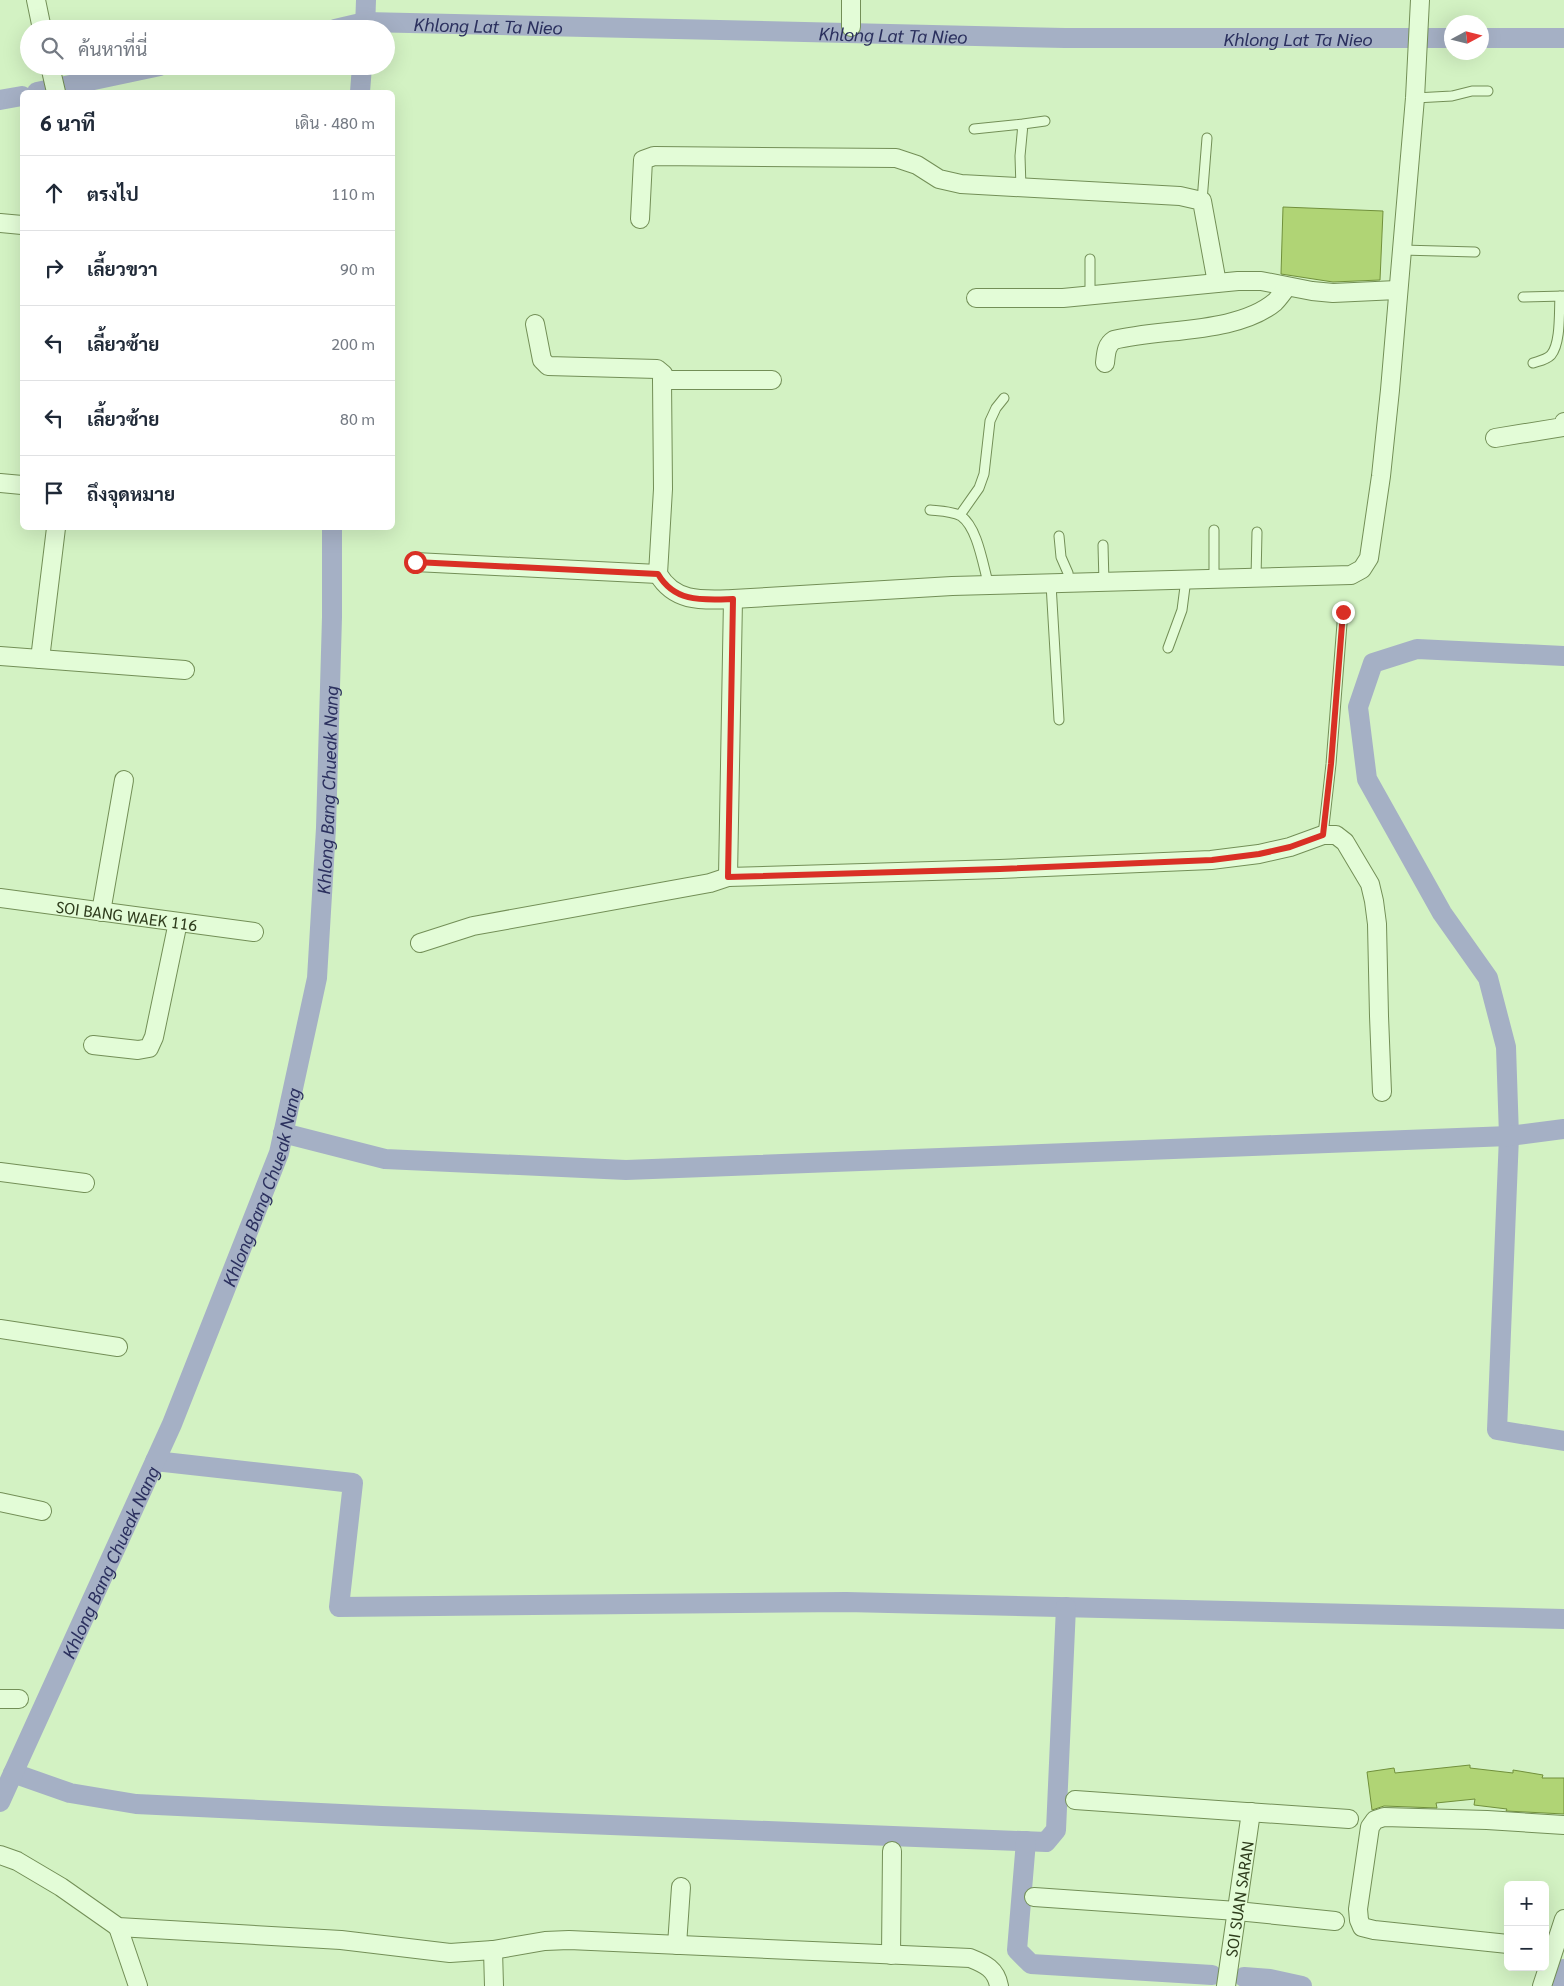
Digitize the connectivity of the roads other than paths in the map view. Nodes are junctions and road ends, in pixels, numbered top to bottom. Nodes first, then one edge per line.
1 (36, 0) edge
2 (851, 0) edge
3 (1420, 0) edge
4 (40, 20) edge
5 (851, 27) dead end
6 (52, 75) edge
7 (56, 90) edge
8 (1488, 91) dead end
9 (1414, 98) junction
10 (1046, 121) dead end
11 (1023, 124) junction
12 (974, 129) dead end
13 (1207, 138) dead end
14 (1021, 188) junction
15 (1202, 201) junction
16 (640, 219) dead end
17 (0, 223) edge
18 (20, 225) edge
19 (1402, 250) junction
20 (1475, 252) dead end
21 (1090, 260) dead end
22 (1217, 282) junction
23 (1287, 287) junction
24 (1397, 290) junction
25 (1090, 295) junction
26 (1523, 296) dead end
27 (1562, 296) edge
28 (976, 298) dead end
29 (536, 324) dead end
30 (1105, 362) dead end
31 (1532, 363) dead end
32 (662, 380) junction
33 (772, 380) dead end
34 (1004, 398) dead end
35 (1564, 425) edge
36 (1495, 438) dead end
37 (0, 483) edge
38 (20, 485) edge
39 (930, 510) dead end
40 (960, 516) junction
41 (56, 530) edge
42 (1214, 530) dead end
43 (1257, 532) dead end
44 (1059, 536) dead end
45 (1103, 545) dead end
46 (415, 562) dead end
47 (658, 574) junction
48 (1214, 578) junction
49 (1256, 578) junction
50 (1186, 580) junction
51 (1070, 583) junction
52 (1104, 583) junction
53 (1051, 584) junction
54 (989, 586) junction
55 (733, 599) junction
56 (1343, 612) dead end
57 (1168, 648) dead end
58 (0, 656) edge
59 (40, 659) junction
60 (185, 670) dead end
61 (1059, 720) dead end
62 (124, 780) dead end
63 (1323, 835) junction
64 (728, 877) junction
65 (0, 898) edge
66 (101, 912) junction
67 (178, 922) junction
68 (254, 932) dead end
69 (420, 943) dead end
70 (93, 1045) dead end
71 (1382, 1092) dead end
72 (0, 1172) edge
73 (85, 1183) dead end
74 (0, 1329) edge
75 (118, 1347) dead end
76 (0, 1502) edge
77 (42, 1511) dead end
78 (0, 1699) edge
79 (19, 1699) dead end
80 (1075, 1800) dead end
81 (1251, 1812) junction
82 (1349, 1819) dead end
83 (1564, 1825) edge
84 (892, 1850) dead end
85 (0, 1855) edge
86 (680, 1887) dead end
87 (1034, 1896) dead end
88 (1237, 1911) junction
89 (1564, 1919) edge
90 (1335, 1921) dead end
91 (118, 1927) junction
92 (1504, 1944) edge
93 (678, 1945) junction
94 (1550, 1948) edge
95 (494, 1950) junction
96 (890, 1955) junction
97 (138, 1986) edge
98 (494, 1986) edge
99 (999, 1986) edge
100 (1226, 1986) edge
101 (1542, 1986) edge

1 - 4 street
2 - 5 street
3 - 9 street
6 - 7 street
8 - 9 lane
9 - 19 street
10 - 11 lane
11 - 12 lane
11 - 14 lane
13 - 15 lane
14 - 15 street
14 - 16 street
15 - 22 street
17 - 18 street
19 - 20 lane
19 - 24 street
21 - 25 lane
22 - 23 street
22 - 25 street
23 - 24 street
23 - 30 street
24 - 49 street
25 - 28 street
26 - 27 lane
27 - 31 lane
29 - 32 street
32 - 33 street
32 - 47 street
34 - 40 lane
35 - 36 street
37 - 38 street
39 - 40 lane
40 - 54 lane
41 - 59 street
42 - 48 lane
43 - 49 lane
44 - 51 lane
45 - 52 lane
46 - 47 street
47 - 55 street
48 - 49 street
48 - 50 street
50 - 52 street
50 - 57 lane
51 - 52 street
51 - 53 street
53 - 54 street
53 - 61 lane
54 - 55 street
55 - 64 street
56 - 63 lane
58 - 59 street
59 - 60 street
62 - 66 street
63 - 64 street
63 - 71 street
64 - 69 street
65 - 66 street, SOI BANG WAEK 116
66 - 67 street, SOI BANG WAEK 116
67 - 68 street, SOI BANG WAEK 116
67 - 70 street
72 - 73 street
74 - 75 street
76 - 77 street
78 - 79 street
80 - 81 street
81 - 82 street
81 - 88 street, SOI SUAN SARAN
83 - 92 street
84 - 96 street
85 - 91 street
86 - 93 street
87 - 88 street
88 - 90 street
88 - 100 street, SOI SUAN SARAN
89 - 94 street
91 - 95 street
91 - 97 street
93 - 95 street
93 - 96 street
94 - 101 street
95 - 98 street
96 - 99 street

